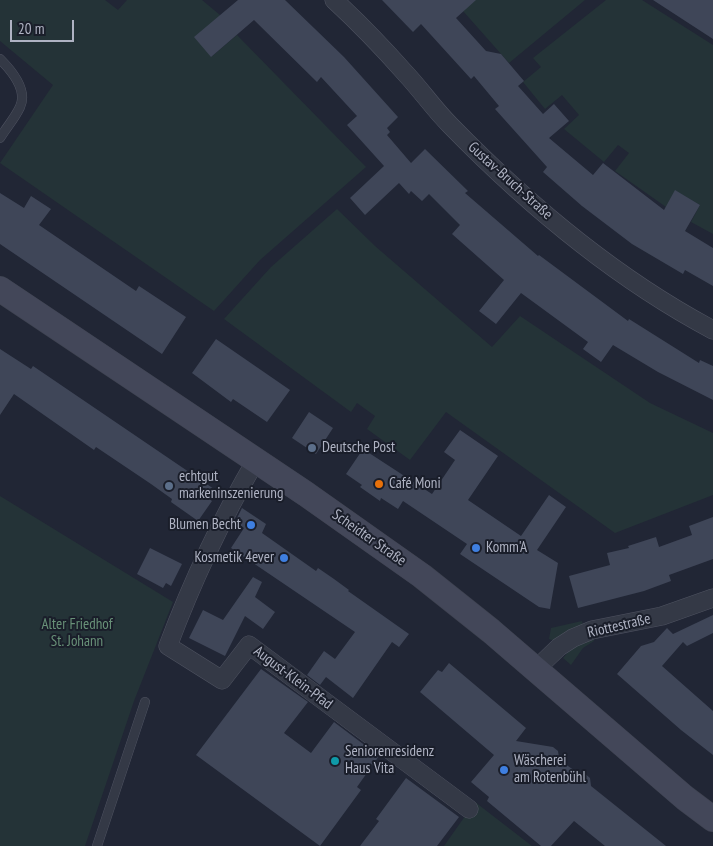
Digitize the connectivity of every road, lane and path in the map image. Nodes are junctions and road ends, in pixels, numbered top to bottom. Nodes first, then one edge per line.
1 (334, 0) edge
2 (0, 59) edge
3 (0, 138) edge
4 (0, 289) edge
5 (713, 330) edge
6 (256, 460) junction
7 (713, 598) edge
8 (534, 670) junction
9 (145, 702) dead end
10 (469, 809) dead end
11 (713, 819) edge
12 (97, 846) edge

1 - 5 street, Gustav-Bruch-Straße
2 - 3 lane
4 - 6 main road, Scheidter Straße
6 - 8 main road, Scheidter Straße
6 - 10 street, August-Klein-Pfad
7 - 8 street, Riottestraße
8 - 11 main road, Scheidter Straße
9 - 12 lane

